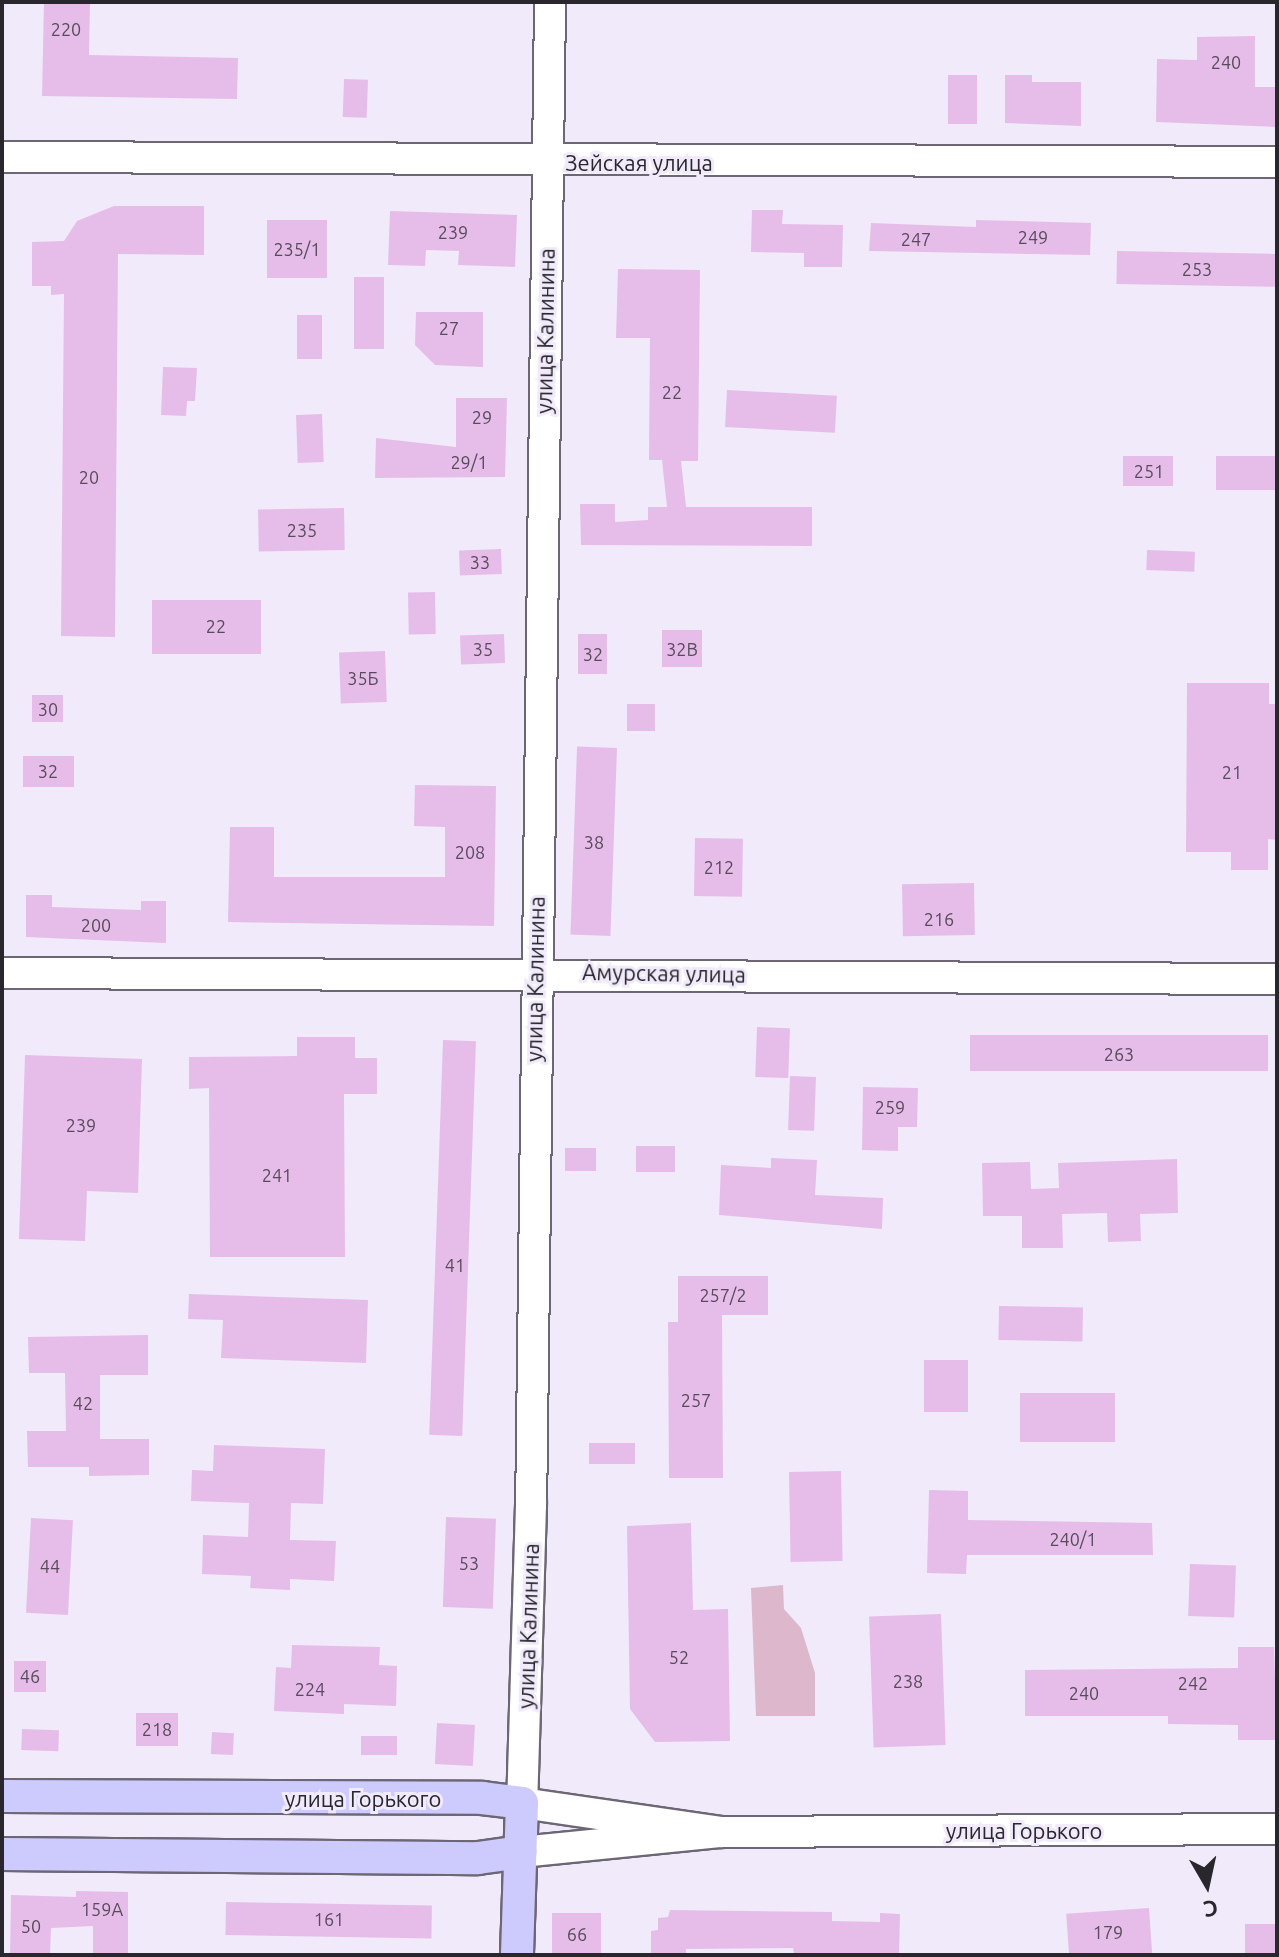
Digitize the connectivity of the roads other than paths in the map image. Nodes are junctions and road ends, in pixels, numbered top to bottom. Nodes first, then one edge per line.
1 (550, 2) edge
2 (2, 157) edge
3 (1277, 162) edge
4 (548, 163) junction
5 (534, 972) junction
6 (2, 973) edge
7 (1277, 979) edge
8 (2, 1796) edge
9 (522, 1803) junction
10 (1277, 1829) edge
11 (722, 1832) junction
12 (521, 1852) junction
13 (2, 1854) edge
14 (517, 1955) edge

1 - 4 main road, улица Калинина
2 - 4 main road, Зейская улица
3 - 4 main road, Зейская улица
4 - 5 main road, улица Калинина
5 - 6 main road, Амурская улица
5 - 7 main road, Амурская улица
5 - 9 main road, улица Калинина
8 - 9 main road, улица Горького
9 - 11 main road, улица Горького
9 - 12 main road, улица Калинина
10 - 11 main road, улица Горького
11 - 12 main road, улица Горького
12 - 13 main road, улица Горького
12 - 14 main road, улица Калинина

